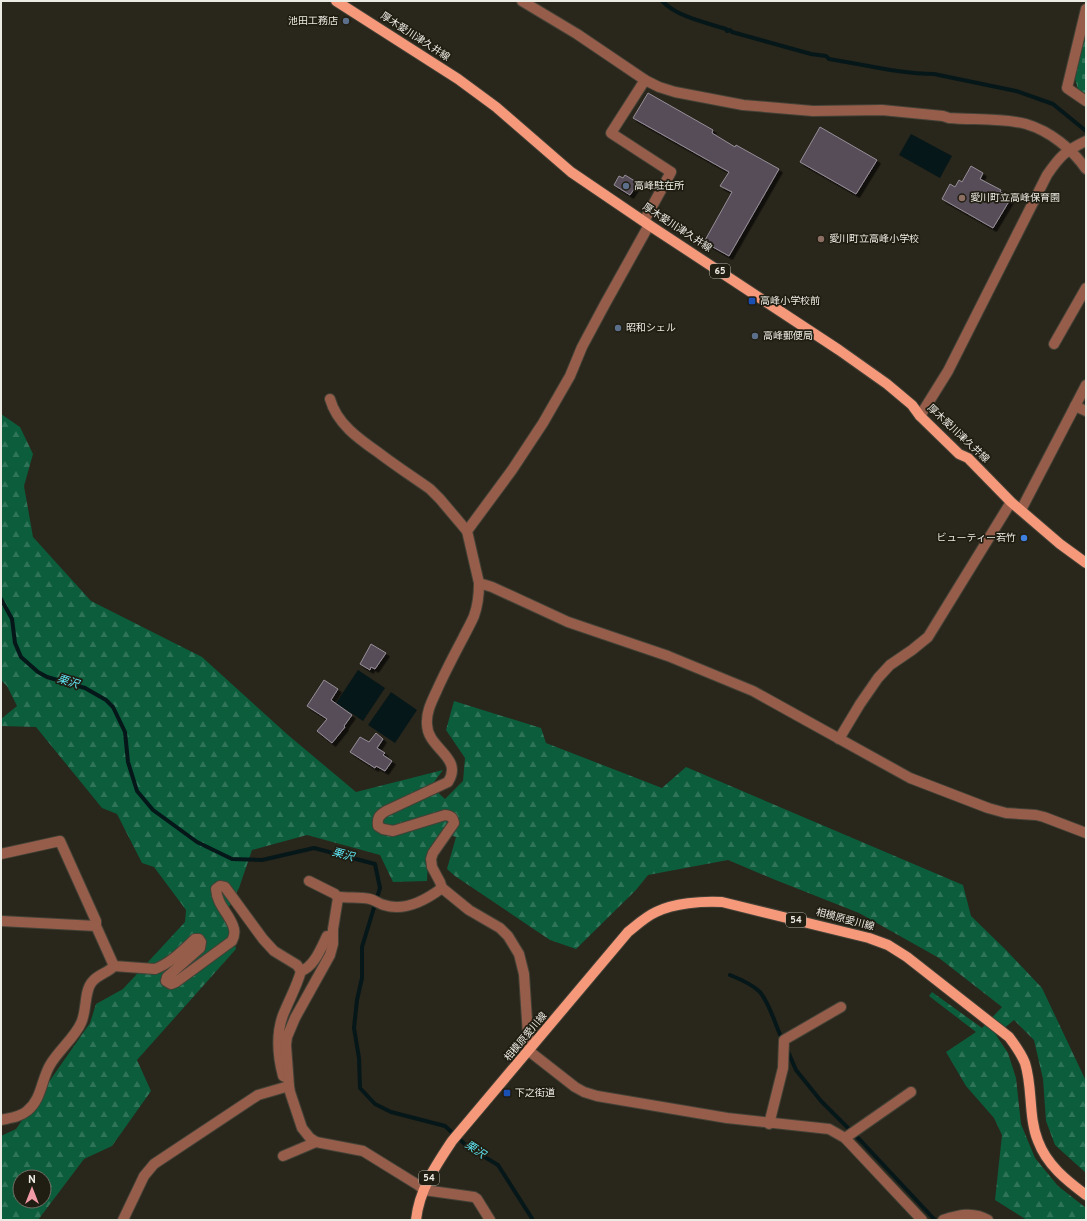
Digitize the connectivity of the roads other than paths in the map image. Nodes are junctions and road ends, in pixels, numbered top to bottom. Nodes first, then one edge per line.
1 (336, 1) edge
2 (522, 1) edge
3 (1086, 9) edge
4 (645, 80) junction
5 (1086, 101) edge
6 (1086, 141) edge
7 (1069, 149) junction
8 (1086, 169) edge
9 (647, 223) junction
10 (1086, 288) edge
11 (1054, 344) dead end
12 (1086, 385) edge
13 (330, 399) dead end
14 (1075, 406) junction
15 (1086, 411) edge
16 (920, 416) junction
17 (1011, 502) junction
18 (1022, 510) junction
19 (467, 531) junction
20 (1086, 563) edge
21 (479, 583) junction
22 (838, 739) junction
23 (1086, 833) edge
24 (1, 854) edge
25 (309, 881) dead end
26 (442, 888) junction
27 (338, 898) junction
28 (1, 921) edge
29 (96, 926) junction
30 (333, 936) junction
31 (114, 966) junction
32 (301, 971) junction
33 (841, 1007) dead end
34 (529, 1051) junction
35 (288, 1082) junction
36 (911, 1092) dead end
37 (1, 1120) edge
38 (769, 1124) junction
39 (845, 1138) junction
40 (316, 1142) junction
41 (283, 1156) dead end
42 (424, 1190) junction
43 (1086, 1195) edge
44 (123, 1220) edge
45 (416, 1220) edge
46 (490, 1220) edge
47 (922, 1220) edge
48 (943, 1220) edge
49 (988, 1220) edge

1 - 9 main road, 厚木愛川津久井線 / 65
2 - 4 street
3 - 5 street
4 - 7 street
4 - 9 street
6 - 7 street
7 - 8 street
7 - 16 street
9 - 16 main road, 厚木愛川津久井線 / 65
9 - 19 street
10 - 11 street
12 - 14 street
13 - 19 street
14 - 15 street
14 - 18 street
16 - 17 main road, 厚木愛川津久井線 / 65
17 - 18 main road, 厚木愛川津久井線 / 65
17 - 22 street
18 - 20 main road, 厚木愛川津久井線 / 65
19 - 21 street
21 - 22 street
21 - 26 street
22 - 23 street
24 - 29 street
25 - 27 street
26 - 27 street
26 - 34 street
27 - 30 street
28 - 29 street
29 - 31 street
30 - 32 street
30 - 35 street
31 - 32 street
31 - 37 street
32 - 35 street
33 - 38 street
34 - 38 street
34 - 42 main road, 相模原愛川線 / 54
34 - 43 main road, 相模原愛川線 / 54
35 - 40 street
35 - 44 street
36 - 39 street
38 - 39 street
39 - 47 street
40 - 41 street
40 - 42 street
42 - 45 main road, 54
42 - 46 street
48 - 49 street

